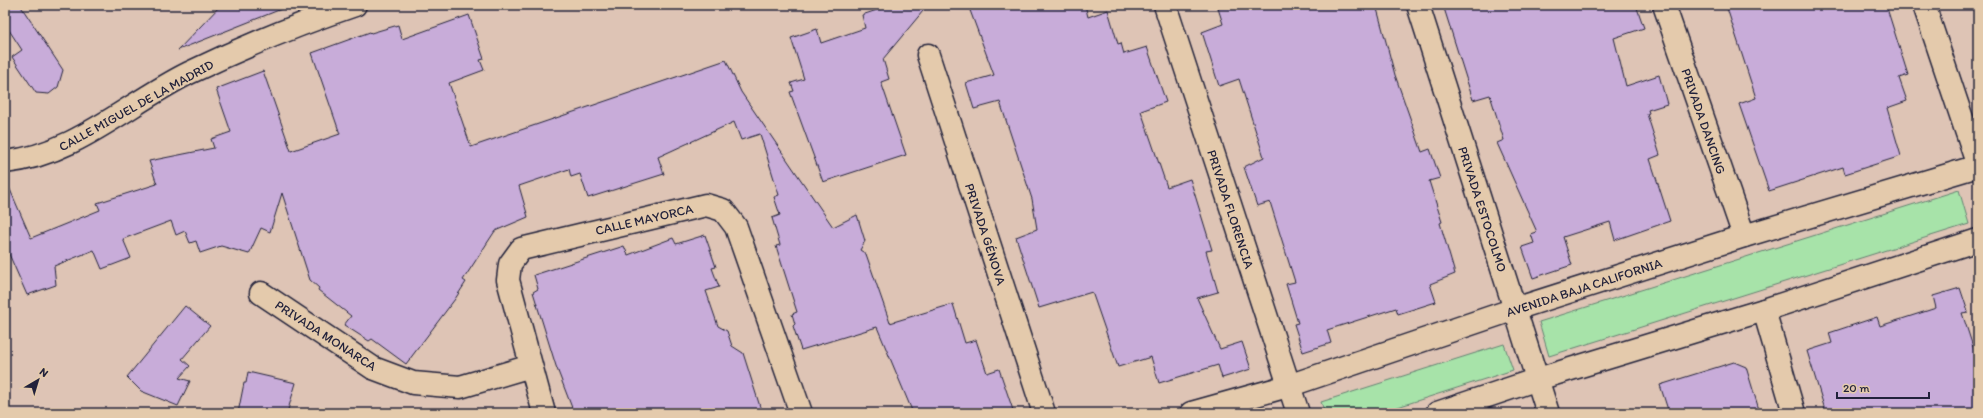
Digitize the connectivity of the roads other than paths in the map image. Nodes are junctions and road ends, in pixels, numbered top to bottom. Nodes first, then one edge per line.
1 (355, 5) edge
2 (1165, 5) edge
3 (1418, 5) edge
4 (1664, 5) edge
5 (1924, 5) edge
6 (928, 55) dead end
7 (5, 162) edge
8 (1978, 166) edge
9 (1744, 236) junction
10 (1978, 240) edge
11 (261, 293) dead end
12 (1515, 309) junction
13 (1764, 310) junction
14 (531, 366) junction
15 (1538, 379) junction
16 (1288, 386) junction
17 (544, 413) edge
18 (801, 413) edge
19 (1044, 413) edge
20 (1191, 413) edge
21 (1298, 413) edge
22 (1437, 413) edge
23 (1548, 413) edge
24 (1794, 413) edge

1 - 7 street, CALLE MIGUEL DE LA MADRID
2 - 16 street, PRIVADA FLORENCIA
3 - 12 street, PRIVADA ESTOCOLMO
4 - 9 street, PRIVADA DANCING
5 - 8 street
6 - 19 street, PRIVADA GÉNOVA
8 - 9 street, AVENIDA BAJA CALIFORNIA
9 - 12 street, AVENIDA BAJA CALIFORNIA
10 - 13 street
11 - 14 street, PRIVADA MONARCA
12 - 15 street, PRIVADA ESTOCOLMO
12 - 16 street, AVENIDA BAJA CALIFORNIA
13 - 15 street
13 - 24 street
14 - 17 street, CALLE MAYORCA
14 - 18 street, CALLE MAYORCA
15 - 22 street
15 - 23 street, PRIVADA ESTOCOLMO
16 - 20 street, AVENIDA BAJA CALIFORNIA
16 - 21 street, PRIVADA FLORENCIA

